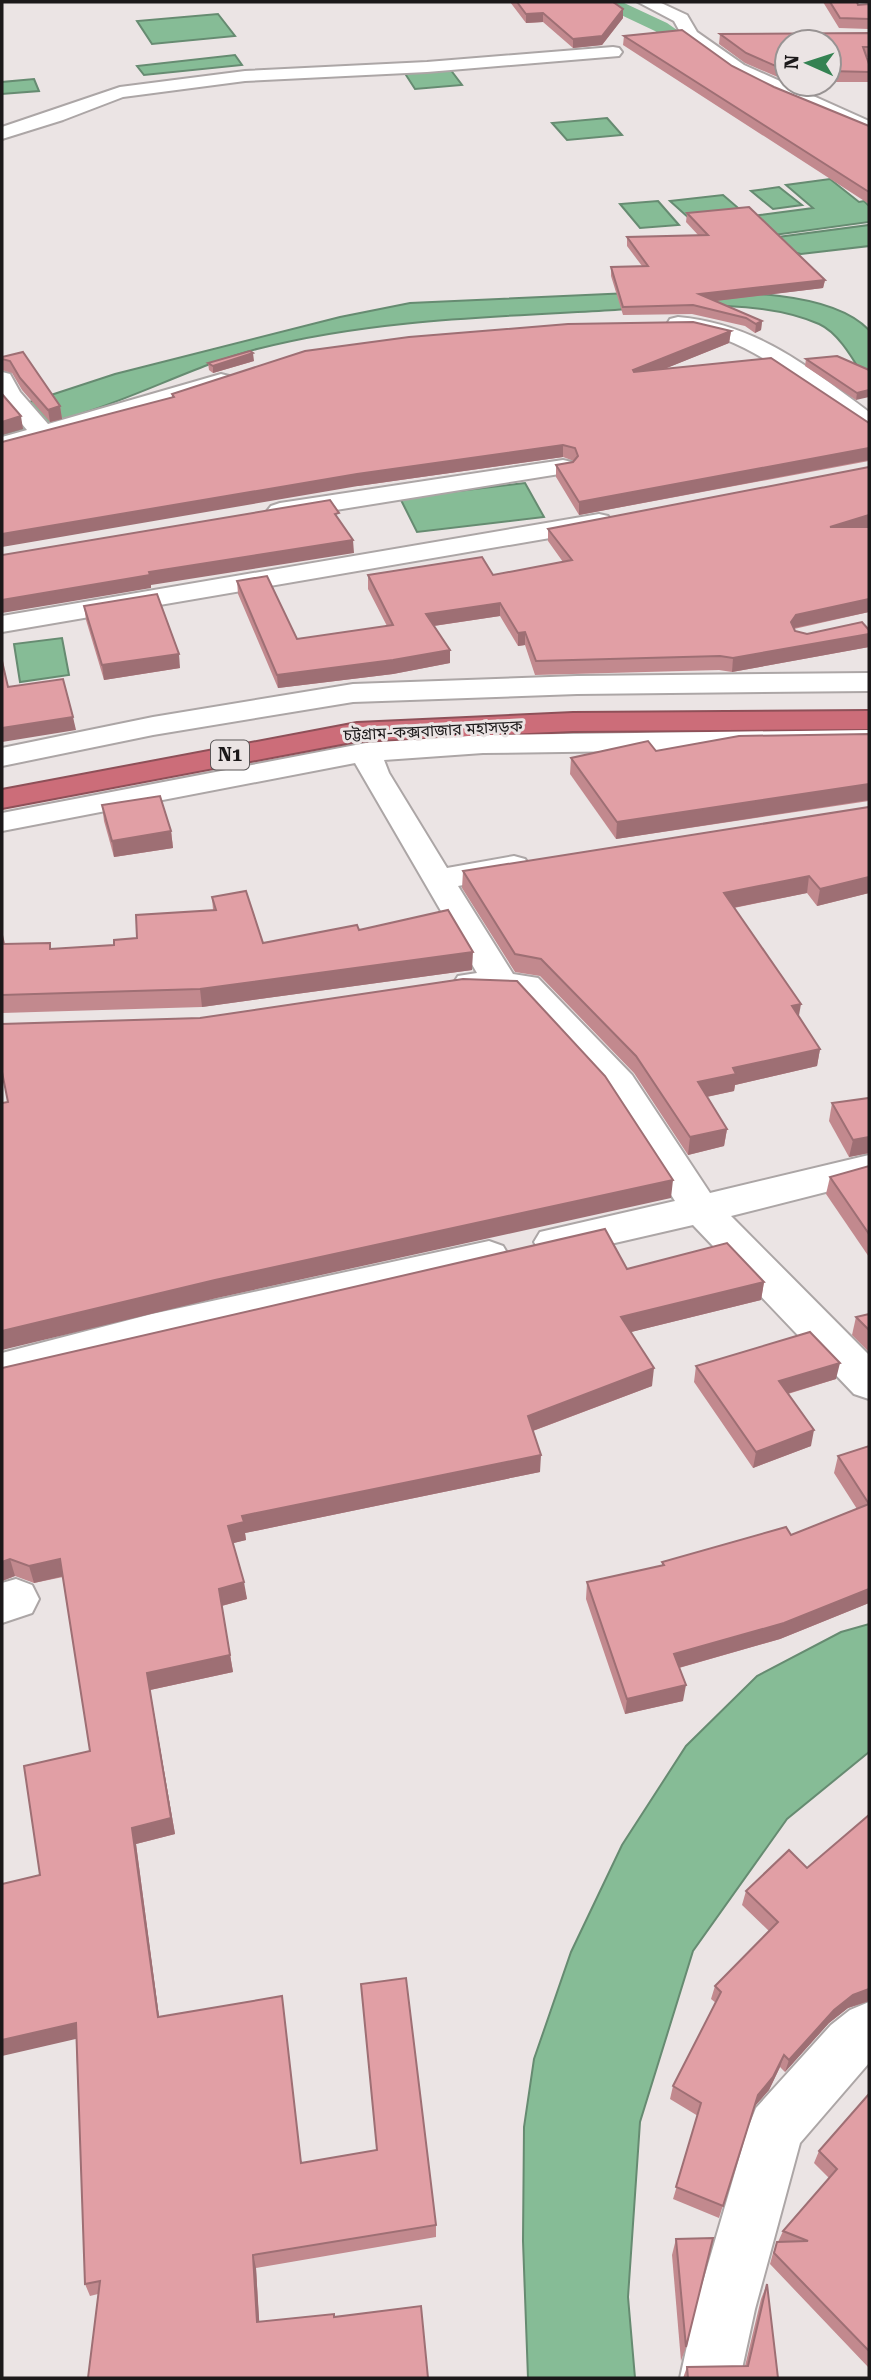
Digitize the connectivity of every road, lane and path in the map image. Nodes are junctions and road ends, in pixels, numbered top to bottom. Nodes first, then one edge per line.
1 (646, 2) edge
2 (690, 36) junction
3 (718, 36) edge
4 (612, 52) dead end
5 (869, 128) edge
6 (2, 133) edge
7 (650, 325) edge
8 (237, 376) edge
9 (8, 390) edge
10 (869, 423) edge
11 (41, 431) junction
12 (2, 445) edge
13 (563, 467) edge
14 (262, 514) edge
15 (618, 518) edge
16 (2, 624) edge
17 (771, 682) junction
18 (869, 682) edge
19 (696, 684) junction
20 (727, 698) junction
21 (805, 699) junction
22 (869, 699) edge
23 (869, 720) edge
24 (631, 722) junction
25 (763, 730) junction
26 (869, 739) edge
27 (607, 742) junction
28 (366, 752) junction
29 (2, 757) edge
30 (2, 773) edge
31 (2, 799) edge
32 (2, 822) edge
33 (547, 862) edge
34 (438, 880) junction
35 (503, 985) junction
36 (436, 988) edge
37 (869, 1168) edge
38 (701, 1209) junction
39 (2, 1369) edge
40 (869, 1382) edge
41 (869, 2029) edge
42 (710, 2378) edge

1 - 2 street
2 - 3 street
2 - 5 street
4 - 6 street
7 - 10 street
8 - 11 street
9 - 11 street
11 - 12 street
13 - 14 street
15 - 16 street
17 - 18 street
17 - 19 street
17 - 21 street
19 - 20 street
19 - 29 street
20 - 21 highway, চট্টগ্রাম-কক্সবাজার মহাসড়ক / N1
20 - 30 highway, চট্টগ্রাম-কক্সবাজার মহাসড়ক / N1
21 - 22 highway, চট্টগ্রাম-কক্সবাজার মহাসড়ক / N1
23 - 25 highway, চট্টগ্রাম-কক্সবাজার মহাসড়ক / N1
24 - 25 highway, চট্টগ্রাম-কক্সবাজার মহাসড়ক / N1
24 - 27 street
24 - 31 highway, চট্টগ্রাম-কক্সবাজার মহাসড়ক / N1
25 - 26 street
25 - 27 street
27 - 28 street
28 - 32 street
28 - 34 street
33 - 34 street
34 - 35 street
35 - 36 street
35 - 38 street
37 - 38 street
38 - 39 street
38 - 40 street
41 - 42 street

